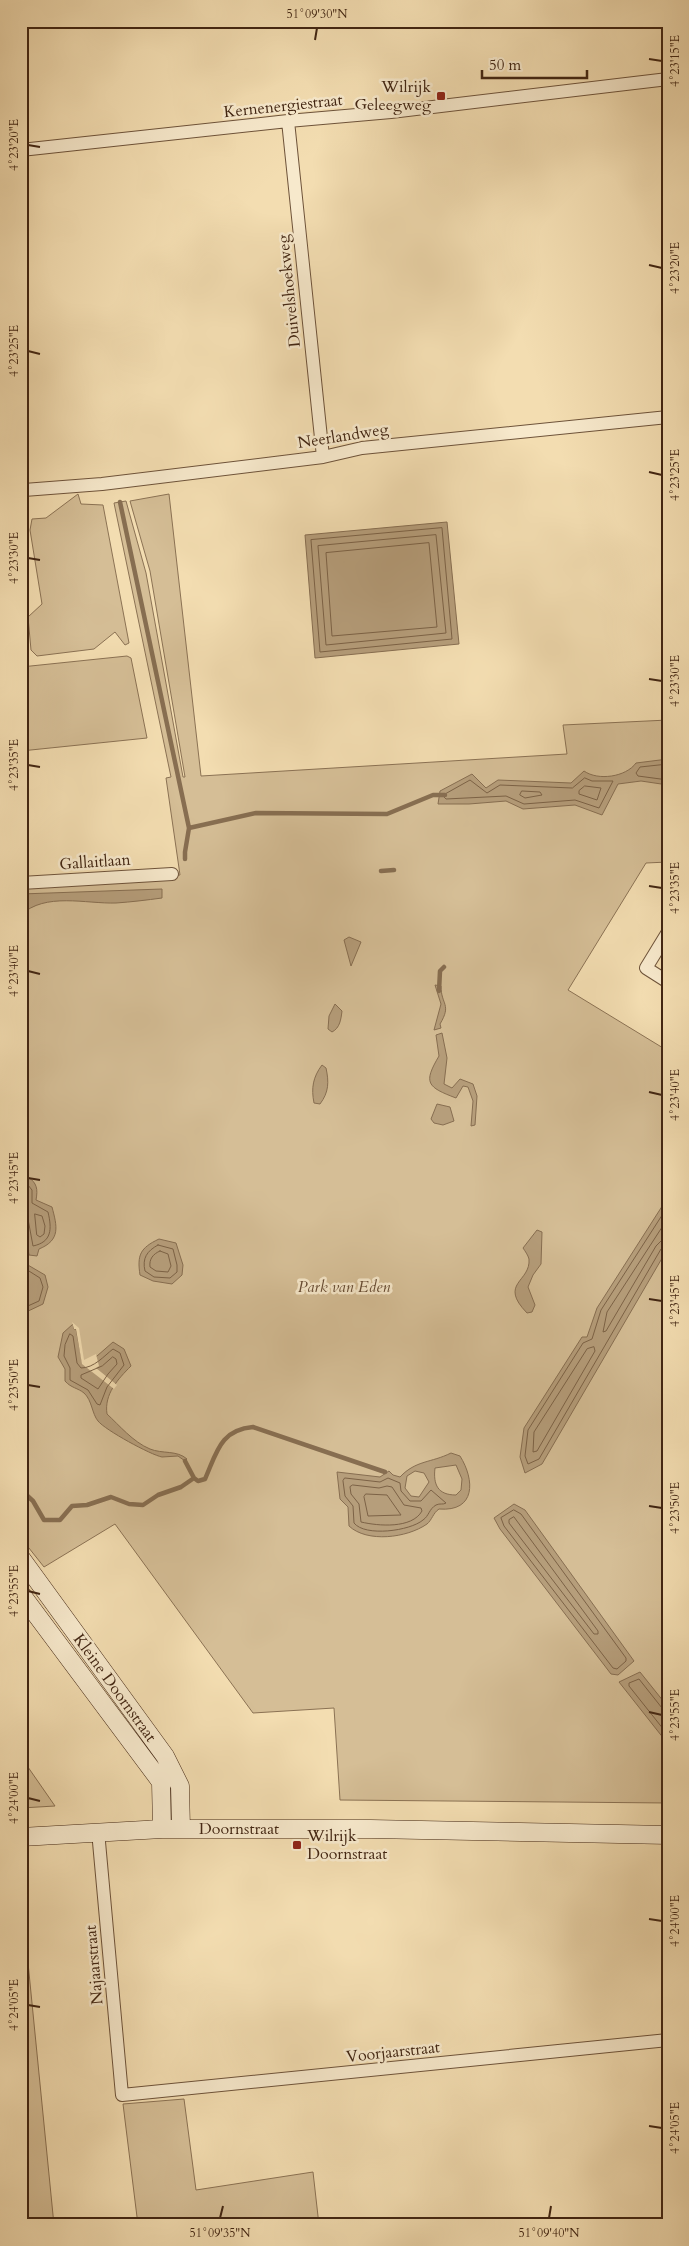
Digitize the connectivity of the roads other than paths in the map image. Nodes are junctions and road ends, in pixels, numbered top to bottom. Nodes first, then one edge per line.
1 (668, 79) edge
2 (288, 121) junction
3 (21, 150) edge
4 (668, 417) edge
5 (323, 457) junction
6 (24, 490) dead end
7 (172, 874) dead end
8 (21, 883) edge
9 (668, 932) edge
10 (668, 982) edge
11 (21, 1558) edge
12 (21, 1594) edge
13 (162, 1828) junction
14 (181, 1829) junction
15 (98, 1831) junction
16 (668, 1835) edge
17 (21, 1837) edge
18 (668, 2040) edge
19 (122, 2095) joint
20 (21, 2220) edge
21 (22, 2225) edge

1 - 2 street, Kernenergiestraat
2 - 3 street, Kernenergiestraat
2 - 5 street, Duivelshoekweg
4 - 5 street, Neerlandweg
5 - 6 street, Neerlandweg
7 - 8 street, Gallaitlaan
9 - 10 street
11 - 14 street, Kleine Doornstraat
12 - 13 street, Kleine Doornstraat
13 - 14 street, Doornstraat
13 - 15 street, Doornstraat
14 - 16 street, Doornstraat
15 - 17 street, Doornstraat
15 - 19 street, Najaarstraat
18 - 19 street, Voorjaarstraat
20 - 21 street

